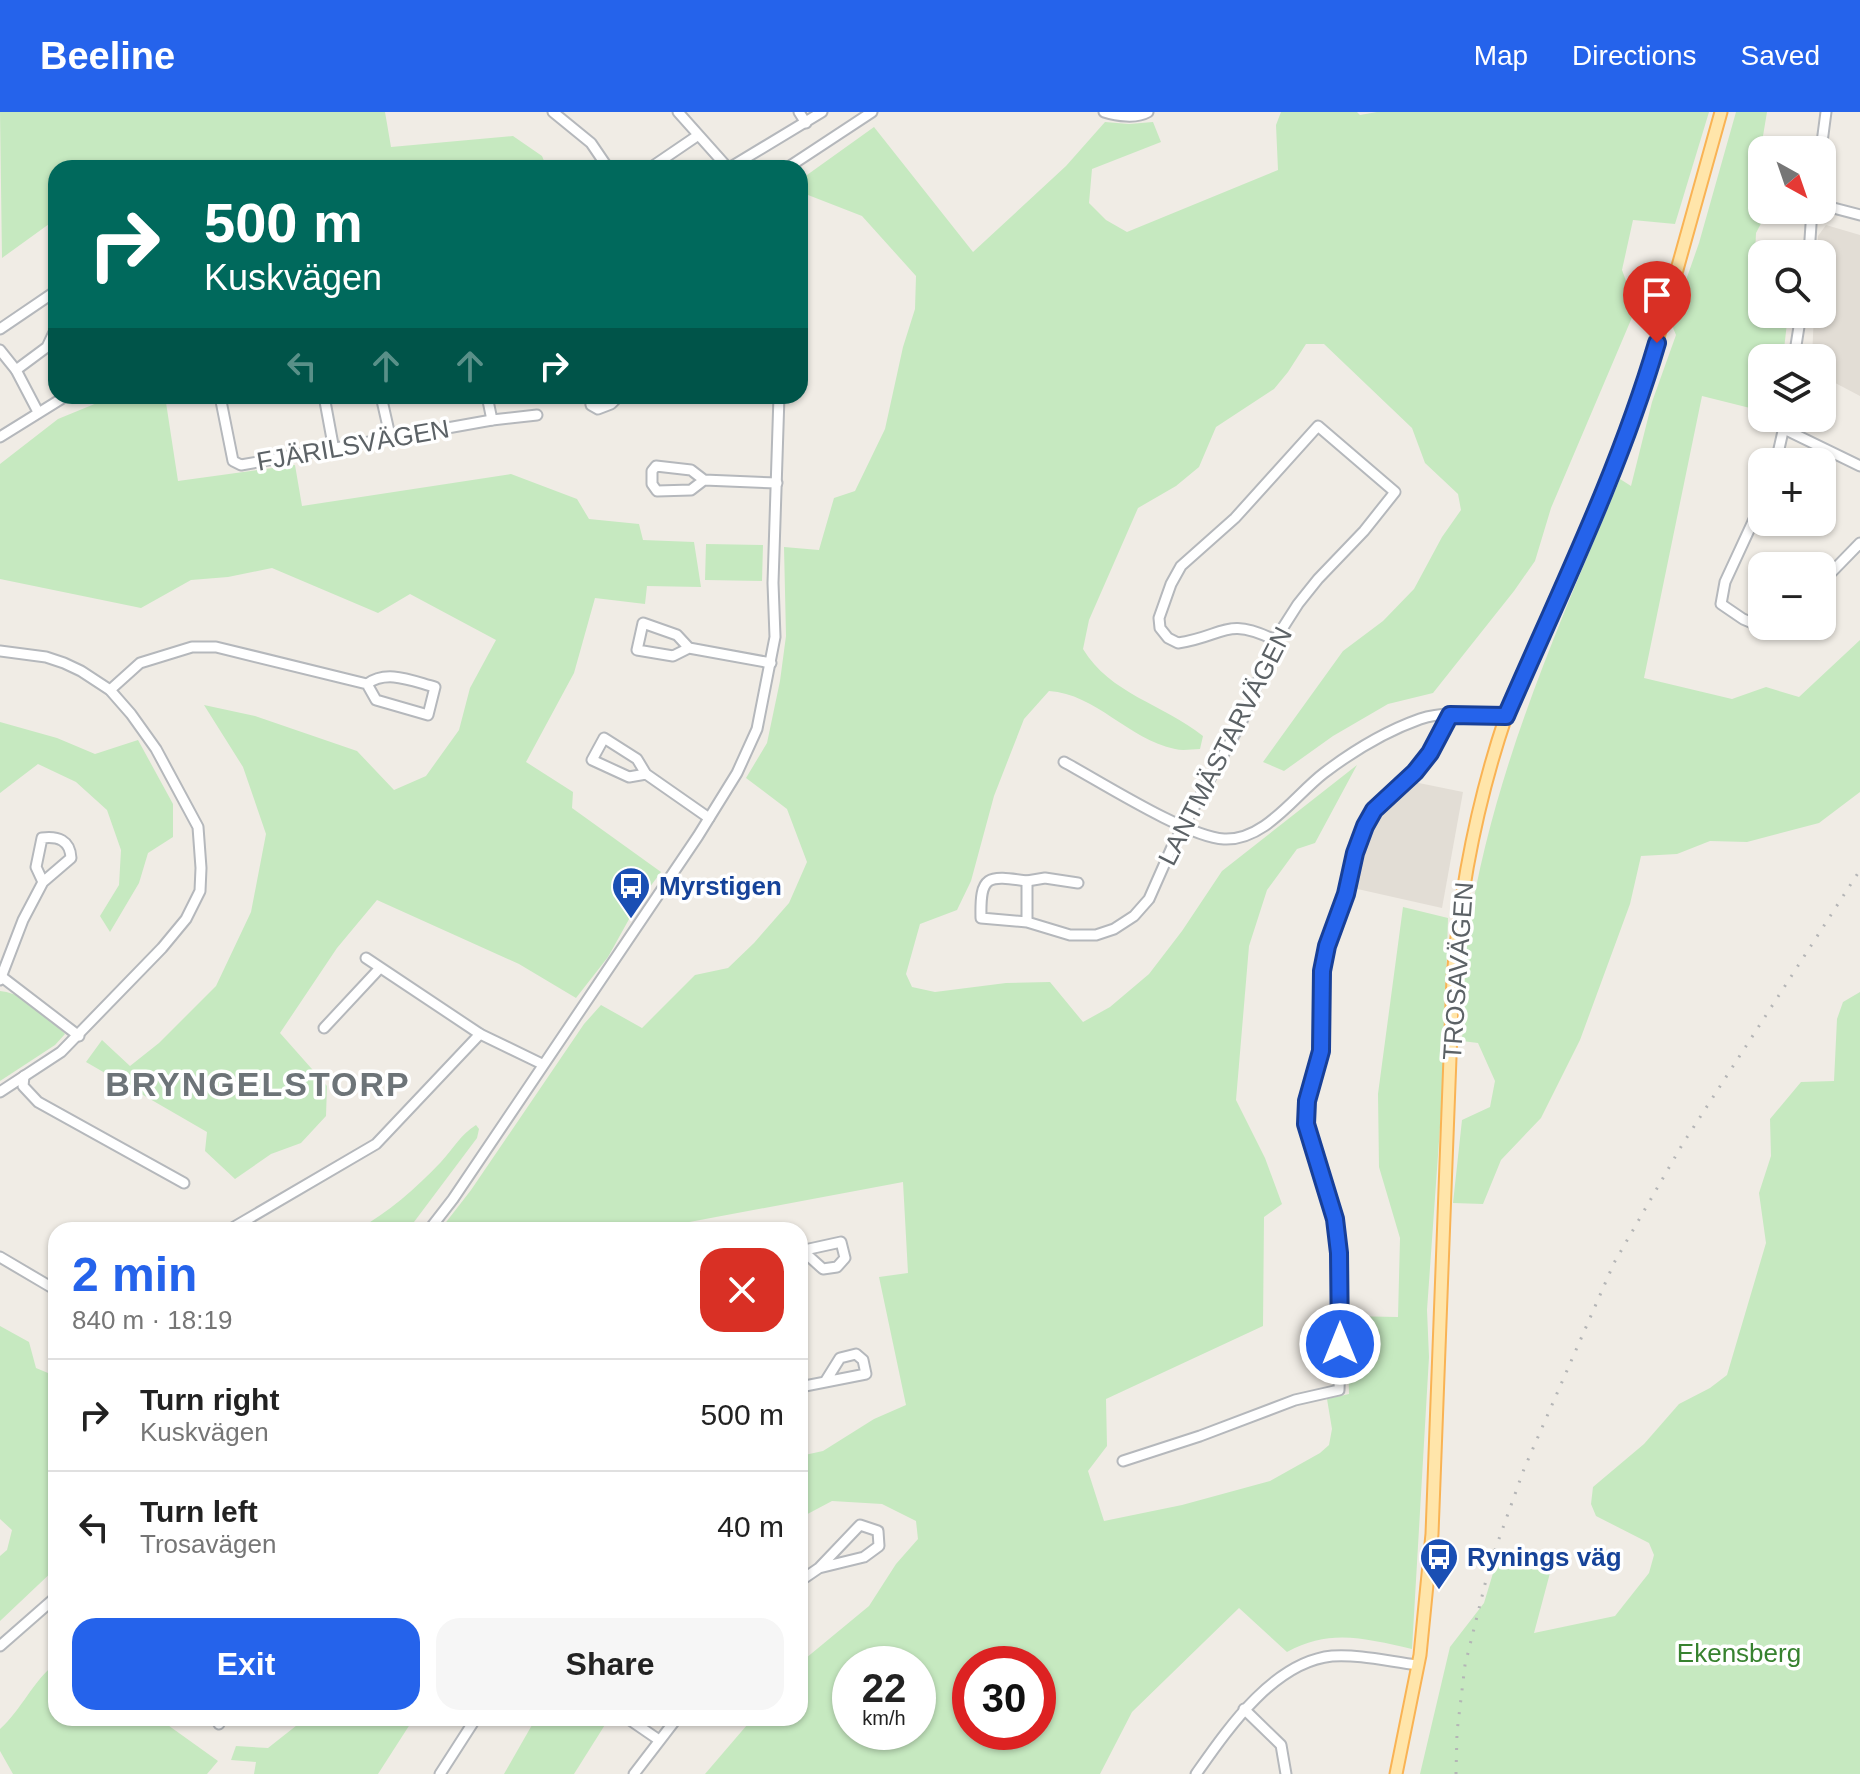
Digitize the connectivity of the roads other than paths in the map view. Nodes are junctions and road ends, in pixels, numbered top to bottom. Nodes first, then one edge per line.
1 (553, 112) edge
2 (678, 112) edge
3 (799, 112) edge
4 (822, 112) edge
5 (872, 112) edge
6 (1104, 112) edge
7 (1148, 112) edge
8 (1721, 112) edge
9 (1826, 112) edge
10 (806, 123) junction
11 (697, 136) junction
12 (1823, 136) edge
13 (603, 160) edge
14 (662, 160) edge
15 (721, 160) edge
16 (743, 160) edge
17 (799, 160) edge
18 (1836, 209) edge
19 (1860, 215) edge
20 (48, 296) edge
21 (0, 329) edge
22 (48, 345) edge
23 (0, 350) edge
24 (16, 370) junction
25 (52, 404) edge
26 (222, 404) edge
27 (325, 404) edge
28 (383, 404) edge
29 (489, 404) edge
30 (591, 404) edge
31 (611, 404) edge
32 (779, 404) edge
33 (38, 412) junction
34 (537, 415) dead end
35 (492, 420) junction
36 (1790, 432) edge
37 (0, 437) edge
38 (391, 440) junction
39 (334, 450) junction
40 (1860, 466) edge
41 (704, 480) junction
42 (777, 483) junction
43 (1748, 532) edge
44 (1860, 543) edge
45 (1836, 568) edge
46 (1748, 621) edge
47 (1275, 640) junction
48 (689, 648) junction
49 (0, 651) edge
50 (771, 663) junction
51 (367, 684) junction
52 (110, 690) junction
53 (1450, 715) junction
54 (1506, 716) junction
55 (1064, 762) dead end
56 (646, 774) junction
57 (709, 818) junction
58 (1184, 826) junction
59 (1027, 881) junction
60 (43, 882) junction
61 (1078, 883) dead end
62 (1027, 922) junction
63 (366, 958) dead end
64 (380, 968) junction
65 (1, 978) edge
66 (324, 1028) dead end
67 (480, 1034) junction
68 (79, 1036) junction
69 (542, 1064) junction
70 (24, 1076) junction
71 (0, 1092) edge
72 (184, 1183) dead end
73 (243, 1222) edge
74 (435, 1222) edge
75 (0, 1257) edge
76 (48, 1285) edge
77 (825, 1382) dead end
78 (808, 1385) edge
79 (1123, 1461) dead end
80 (819, 1568) junction
81 (808, 1576) edge
82 (48, 1604) edge
83 (0, 1646) edge
84 (1418, 1665) junction
85 (1244, 1709) junction
86 (471, 1726) edge
87 (639, 1726) edge
88 (670, 1726) edge
89 (659, 1740) junction
90 (440, 1774) edge
91 (634, 1774) edge
92 (1196, 1774) edge
93 (1286, 1774) edge
94 (1396, 1774) edge

1 - 13 street
2 - 11 street
3 - 10 street
4 - 10 street
5 - 17 street
6 - 7 street
8 - 54 main road, TROSAVÄGEN
9 - 12 street
10 - 16 street
11 - 14 street
11 - 15 street
18 - 19 street
20 - 21 street
22 - 24 street
23 - 24 street
24 - 33 street
25 - 33 street
26 - 39 street, FJÄRILSVÄGEN
27 - 39 street
28 - 38 street
29 - 35 street
30 - 31 street
32 - 42 street
33 - 37 street
34 - 35 street, FJÄRILSVÄGEN
35 - 38 street, FJÄRILSVÄGEN
36 - 40 street
38 - 39 street, FJÄRILSVÄGEN
41 - 41 street
41 - 42 street
42 - 50 street
43 - 46 street
44 - 45 street
47 - 47 street, LANTMÄSTARVÄGEN
47 - 58 street, LANTMÄSTARVÄGEN
48 - 48 street
48 - 50 street
49 - 52 street
50 - 57 street
51 - 51 street
51 - 52 street
52 - 68 street
53 - 54 street
53 - 58 street
53 - 79 street
54 - 84 main road, TROSAVÄGEN
55 - 58 street
56 - 56 street
56 - 57 street
57 - 69 street
58 - 62 street, LANTMÄSTARVÄGEN
59 - 61 street, LANTMÄSTARVÄGEN
59 - 62 street
59 - 62 street, LANTMÄSTARVÄGEN
60 - 60 street
60 - 65 street
63 - 64 street
64 - 66 street
64 - 67 street
65 - 68 street
67 - 69 street
67 - 73 street
68 - 70 street
69 - 74 street
70 - 71 street
70 - 72 street
75 - 76 street
77 - 78 street
80 - 80 street
80 - 81 street
82 - 83 street
84 - 85 street
84 - 94 main road, TROSAVÄGEN
85 - 92 street
85 - 93 street
86 - 90 street
87 - 89 street
88 - 89 street
89 - 91 street

